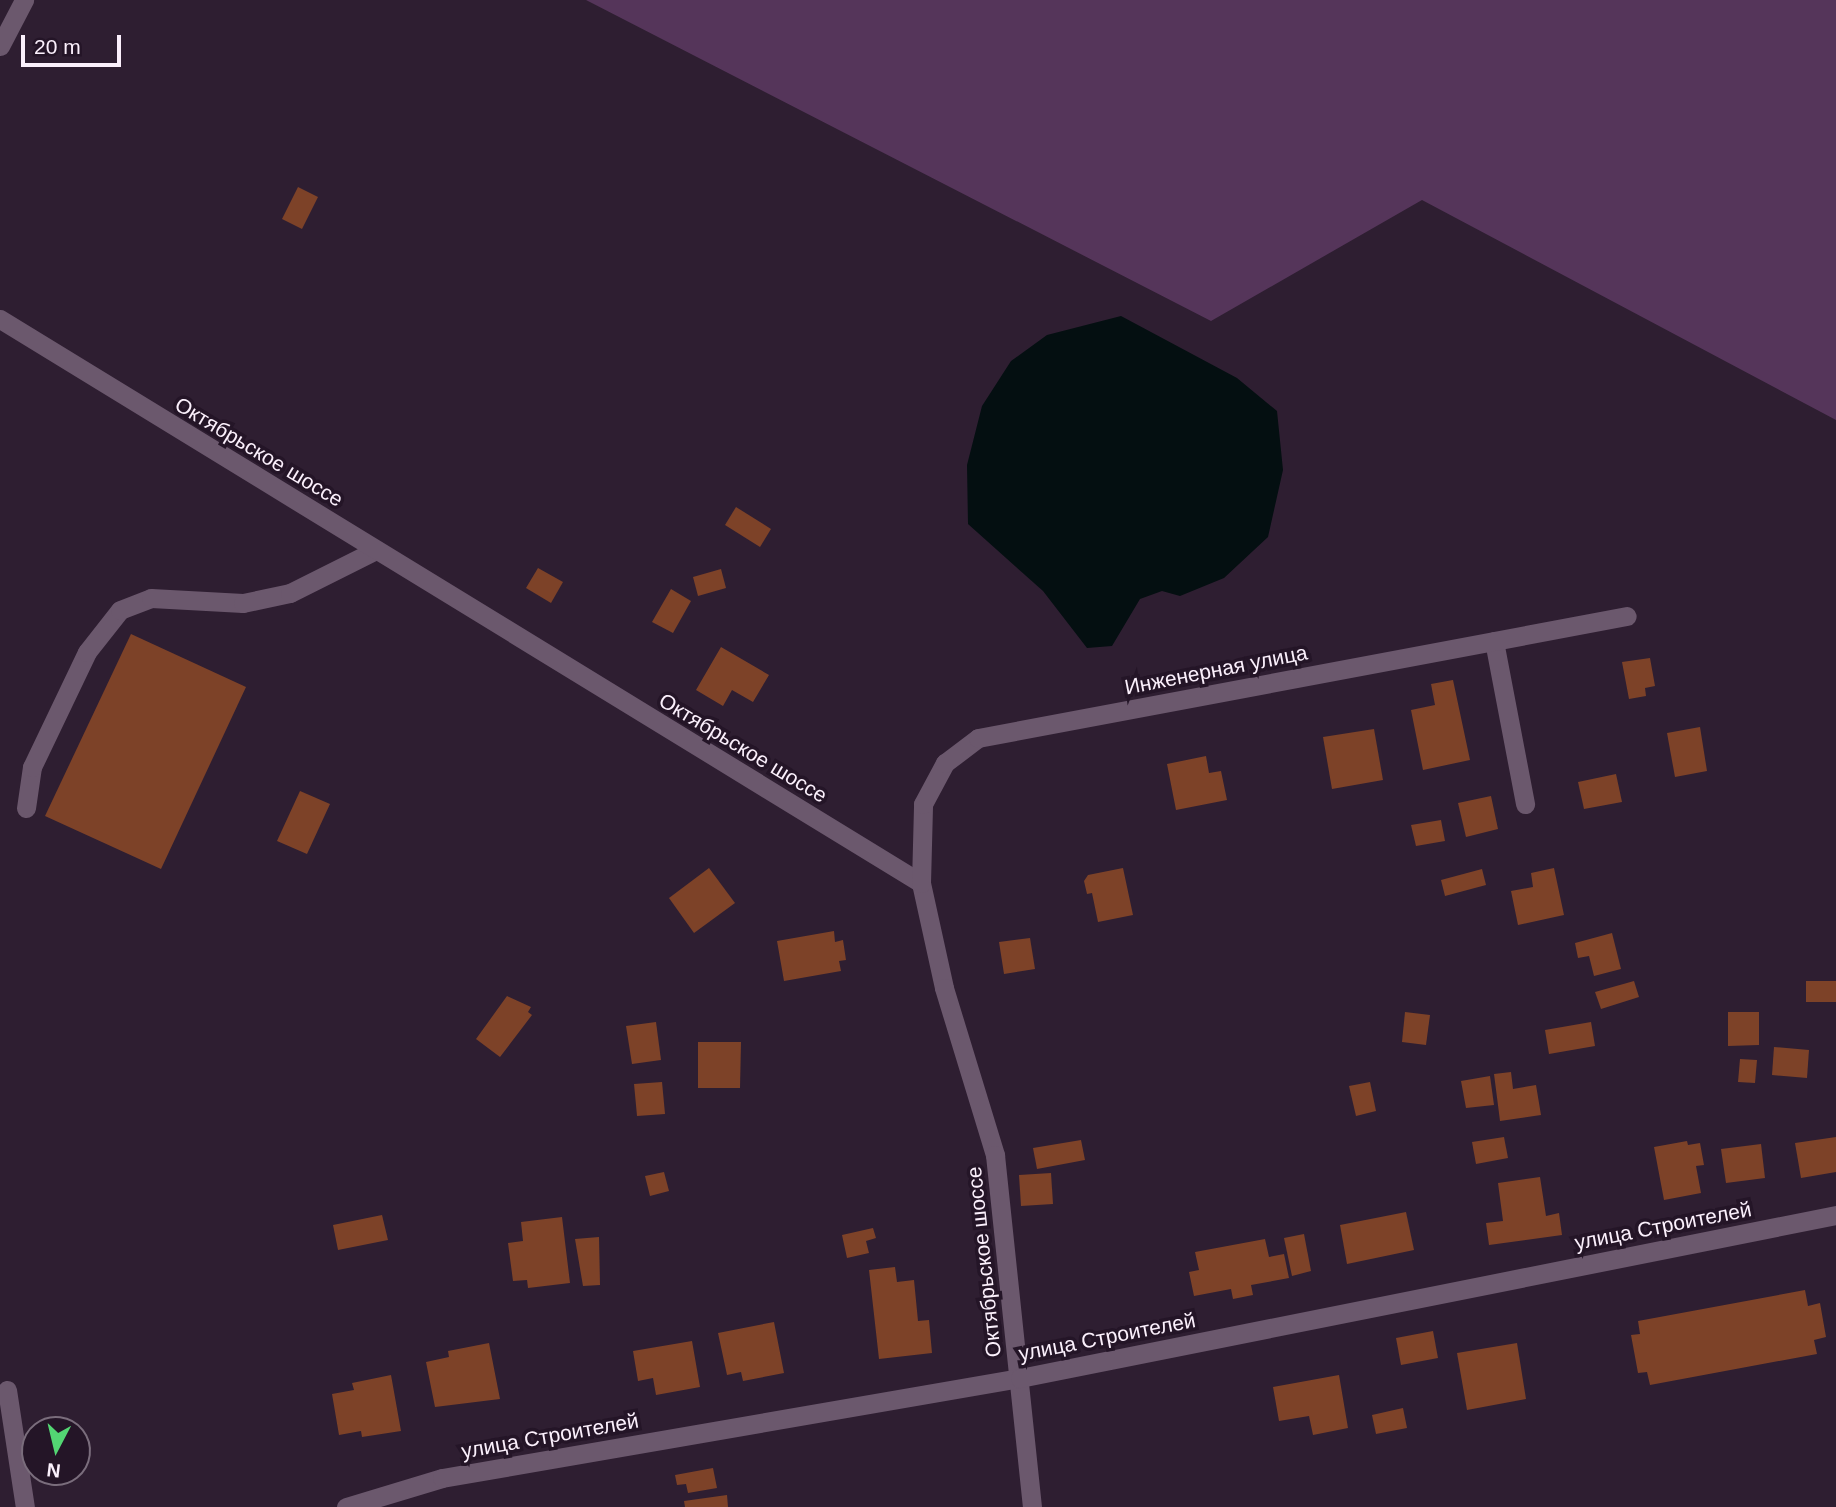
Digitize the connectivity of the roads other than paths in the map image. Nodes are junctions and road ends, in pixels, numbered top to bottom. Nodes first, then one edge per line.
1 (24, 0) edge
2 (0, 46) edge
3 (0, 319) edge
4 (376, 550) junction
5 (1627, 616) dead end
6 (1494, 641) junction
7 (1525, 804) dead end
8 (26, 808) dead end
9 (921, 883) junction
10 (1836, 1215) edge
11 (1020, 1378) junction
12 (7, 1390) dead end
13 (25, 1507) edge
14 (346, 1507) edge
15 (1032, 1507) edge

1 - 2 street
3 - 4 street, Октябрьское шоссе
4 - 8 street
4 - 9 street, Октябрьское шоссе
5 - 6 street, Инженерная улица
6 - 7 street
6 - 9 street, Инженерная улица
9 - 11 street, Октябрьское шоссе
10 - 11 street, улица Строителей
11 - 14 street, улица Строителей
11 - 15 street, Октябрьское шоссе
12 - 13 street

